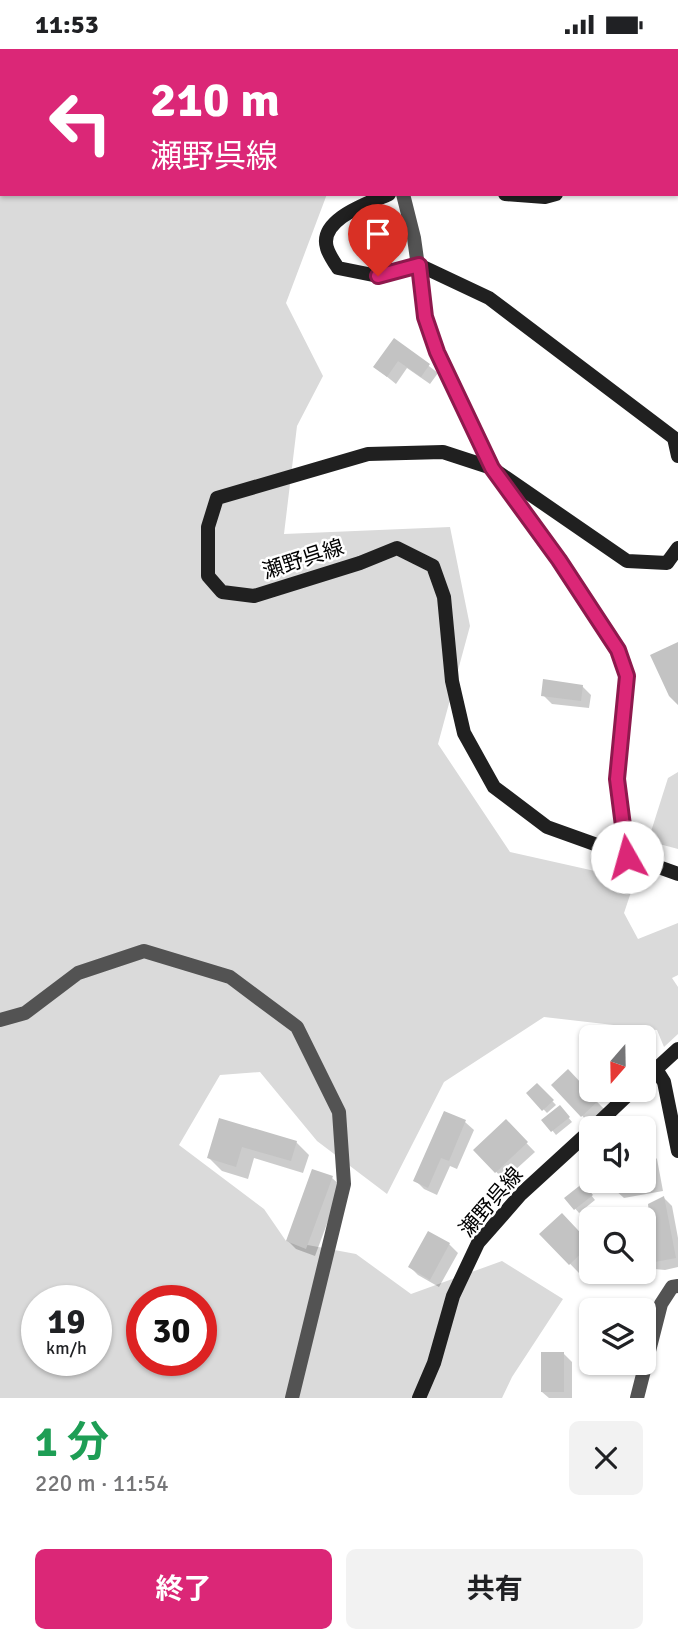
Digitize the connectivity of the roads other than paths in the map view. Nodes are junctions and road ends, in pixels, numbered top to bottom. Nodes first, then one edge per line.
1 (385, 196) edge
2 (403, 196) edge
3 (419, 265) junction
4 (678, 456) edge
5 (492, 468) junction
6 (678, 548) edge
7 (627, 857) junction
8 (678, 874) edge
9 (0, 1020) edge
10 (678, 1049) edge
11 (656, 1069) joint
12 (619, 1103) edge
13 (606, 1116) edge
14 (579, 1141) edge
15 (678, 1151) edge
16 (678, 1286) edge
17 (292, 1398) edge
18 (419, 1398) edge
19 (637, 1398) edge

1 - 3 main road
2 - 3 street
3 - 4 main road
3 - 5 street
5 - 6 main road, 瀬野呉線
5 - 7 street
5 - 7 main road, 瀬野呉線
7 - 8 main road, 瀬野呉線
9 - 17 street
10 - 11 main road
11 - 15 main road
12 - 13 main road, 瀬野呉線
14 - 18 main road, 瀬野呉線
16 - 19 street

